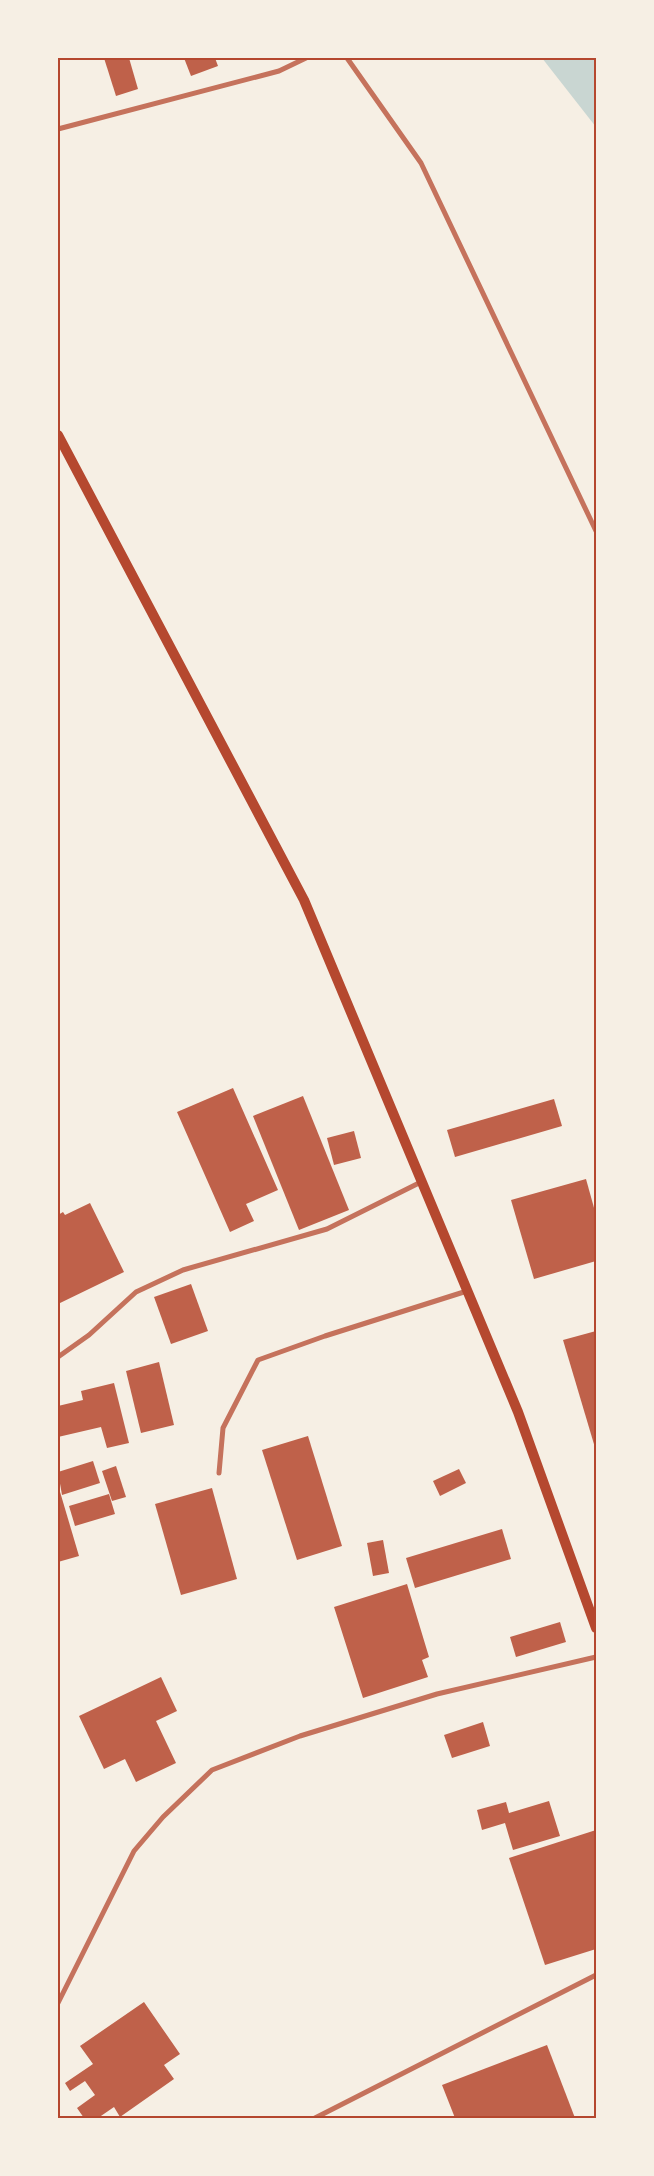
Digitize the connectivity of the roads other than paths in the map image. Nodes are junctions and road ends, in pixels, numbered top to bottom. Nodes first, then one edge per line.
1 (306, 58) edge
2 (347, 58) edge
3 (58, 129) edge
4 (58, 435) edge
5 (596, 531) edge
6 (422, 1182) junction
7 (468, 1291) junction
8 (58, 1357) edge
9 (219, 1473) dead end
10 (596, 1628) edge
11 (596, 1657) edge
12 (596, 1975) edge
13 (58, 2003) edge
14 (315, 2118) edge

1 - 3 street
2 - 5 street
4 - 6 main road
6 - 7 main road
6 - 8 street
7 - 9 street
7 - 10 main road
11 - 13 street
12 - 14 street

